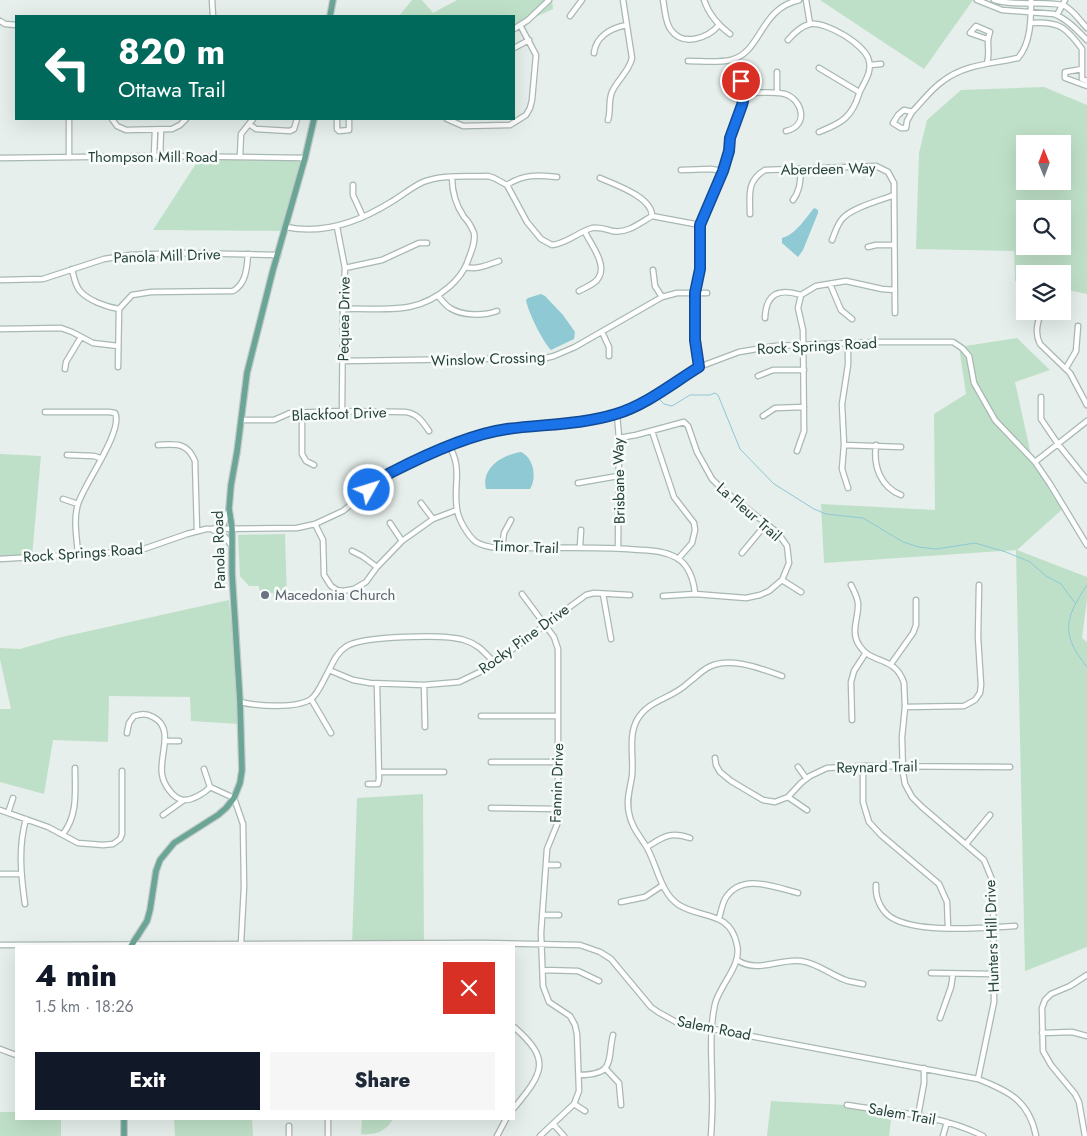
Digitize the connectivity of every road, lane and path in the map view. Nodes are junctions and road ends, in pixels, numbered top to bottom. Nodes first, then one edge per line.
1 (212, 0) edge
2 (333, 0) edge
3 (549, 0) edge
4 (582, 0) edge
5 (623, 0) edge
6 (663, 0) edge
7 (704, 0) edge
8 (800, 0) edge
9 (806, 0) edge
10 (977, 0) edge
11 (994, 0) edge
12 (1031, 1) edge
13 (1064, 2) edge
14 (1031, 13) junction
15 (213, 15) edge
16 (330, 15) edge
17 (1057, 15) junction
18 (570, 16) dead end
19 (0, 21) edge
20 (1031, 23) junction
21 (15, 24) edge
22 (810, 24) junction
23 (520, 25) junction
24 (627, 25) junction
25 (718, 25) junction
26 (515, 28) edge
27 (1087, 28) edge
28 (730, 34) dead end
29 (987, 39) dead end
30 (529, 40) junction
31 (788, 40) dead end
32 (1087, 40) edge
33 (515, 47) edge
34 (594, 53) dead end
35 (733, 60) junction
36 (688, 61) dead end
37 (987, 63) junction
38 (881, 64) dead end
39 (870, 65) junction
40 (819, 68) dead end
41 (1082, 69) junction
42 (777, 72) dead end
43 (1087, 81) edge
44 (1087, 86) edge
45 (859, 92) junction
46 (745, 93) junction
47 (777, 93) junction
48 (912, 112) junction
49 (69, 120) edge
50 (113, 120) edge
51 (185, 120) edge
52 (252, 120) edge
53 (297, 120) edge
54 (314, 120) edge
55 (337, 120) edge
56 (349, 120) edge
57 (450, 120) edge
58 (501, 120) edge
59 (608, 120) dead end
60 (249, 124) junction
61 (501, 126) junction
62 (158, 130) junction
63 (786, 131) dead end
64 (819, 132) dead end
65 (154, 156) junction
66 (160, 156) junction
67 (240, 156) junction
68 (69, 157) junction
69 (0, 158) edge
70 (305, 158) junction
71 (681, 170) dead end
72 (801, 170) junction
73 (723, 171) junction
74 (452, 177) junction
75 (557, 177) dead end
76 (600, 178) dead end
77 (353, 185) dead end
78 (506, 185) junction
79 (894, 195) junction
80 (793, 200) dead end
81 (750, 214) dead end
82 (652, 216) junction
83 (363, 217) junction
84 (700, 225) junction
85 (286, 227) junction
86 (338, 227) junction
87 (584, 232) junction
88 (832, 240) dead end
89 (427, 243) dead end
90 (894, 245) junction
91 (868, 248) dead end
92 (248, 254) junction
93 (278, 255) junction
94 (500, 261) dead end
95 (466, 267) junction
96 (345, 268) junction
97 (72, 269) junction
98 (654, 270) dead end
99 (0, 280) edge
100 (830, 284) junction
101 (895, 290) junction
102 (579, 291) dead end
103 (695, 293) junction
104 (707, 293) dead end
105 (802, 295) junction
106 (438, 296) junction
107 (662, 297) junction
108 (120, 309) junction
109 (342, 309) junction
110 (497, 311) dead end
111 (896, 313) dead end
112 (765, 318) dead end
113 (852, 320) dead end
114 (1039, 320) edge
115 (1078, 326) dead end
116 (0, 329) edge
117 (602, 332) junction
118 (81, 337) junction
119 (848, 344) junction
120 (804, 345) junction
121 (118, 346) junction
122 (609, 356) dead end
123 (343, 361) junction
124 (118, 367) dead end
125 (699, 367) junction
126 (1066, 368) junction
127 (65, 369) dead end
128 (804, 370) junction
129 (758, 376) dead end
130 (1087, 390) edge
131 (1080, 392) junction
132 (1041, 397) dead end
133 (1087, 405) edge
134 (804, 407) junction
135 (342, 411) junction
136 (45, 412) dead end
137 (302, 413) junction
138 (617, 414) junction
139 (763, 416) dead end
140 (241, 420) junction
141 (1087, 421) edge
142 (429, 431) dead end
143 (652, 431) junction
144 (619, 438) junction
145 (1058, 444) junction
146 (158, 445) dead end
147 (844, 445) junction
148 (450, 446) junction
149 (876, 446) junction
150 (901, 447) dead end
151 (796, 451) dead end
152 (67, 455) dead end
153 (100, 458) junction
154 (1035, 462) junction
155 (314, 465) dead end
156 (618, 476) junction
157 (1087, 480) edge
158 (578, 483) dead end
159 (848, 488) dead end
160 (901, 495) dead end
161 (63, 498) dead end
162 (421, 502) dead end
163 (78, 504) junction
164 (229, 509) junction
165 (457, 510) junction
166 (434, 519) junction
167 (511, 520) dead end
168 (390, 523) dead end
169 (315, 524) junction
170 (766, 524) junction
171 (232, 528) junction
172 (211, 529) junction
173 (581, 530) dead end
174 (197, 531) junction
175 (402, 541) junction
176 (1087, 545) edge
177 (232, 546) junction
178 (580, 547) junction
179 (502, 548) junction
180 (618, 548) junction
181 (352, 551) dead end
182 (78, 554) junction
183 (742, 554) dead end
184 (0, 559) edge
185 (678, 559) junction
186 (377, 567) junction
187 (782, 580) junction
188 (851, 585) dead end
189 (979, 585) dead end
190 (801, 592) dead end
191 (522, 594) dead end
192 (603, 594) junction
193 (695, 594) junction
194 (630, 595) dead end
195 (663, 596) dead end
196 (916, 600) dead end
197 (545, 624) junction
198 (611, 639) dead end
199 (865, 654) junction
200 (494, 662) junction
201 (891, 664) junction
202 (329, 670) junction
203 (782, 676) dead end
204 (377, 684) junction
205 (424, 685) junction
206 (311, 699) junction
207 (240, 702) junction
208 (905, 707) junction
209 (481, 716) dead end
210 (558, 716) junction
211 (852, 720) dead end
212 (425, 727) dead end
213 (127, 733) dead end
214 (331, 733) dead end
215 (165, 741) junction
216 (179, 741) dead end
217 (715, 758) dead end
218 (491, 762) dead end
219 (558, 762) junction
220 (863, 766) junction
221 (903, 766) junction
222 (798, 767) dead end
223 (1010, 767) dead end
224 (75, 768) dead end
225 (204, 769) dead end
226 (122, 771) dead end
227 (379, 772) junction
228 (444, 772) dead end
229 (806, 778) junction
230 (368, 784) dead end
231 (210, 787) junction
232 (788, 797) junction
233 (13, 798) dead end
234 (234, 798) junction
235 (184, 800) junction
236 (229, 804) junction
237 (236, 808) junction
238 (491, 808) dead end
239 (558, 809) junction
240 (0, 810) edge
241 (807, 810) dead end
242 (8, 813) junction
243 (163, 815) dead end
244 (990, 815) dead end
245 (26, 819) junction
246 (63, 834) junction
247 (690, 838) dead end
248 (966, 844) junction
249 (647, 847) junction
250 (546, 865) junction
251 (558, 865) dead end
252 (0, 874) edge
253 (21, 874) junction
254 (663, 885) junction
255 (876, 885) dead end
256 (798, 893) dead end
257 (621, 902) dead end
258 (25, 904) dead end
259 (542, 914) junction
260 (559, 915) dead end
261 (719, 918) junction
262 (1015, 926) dead end
263 (948, 927) junction
264 (994, 927) junction
265 (241, 943) junction
266 (483, 944) edge
267 (542, 944) junction
268 (0, 945) edge
269 (131, 945) edge
270 (287, 945) edge
271 (737, 960) junction
272 (544, 970) junction
273 (931, 973) dead end
274 (952, 974) junction
275 (994, 974) junction
276 (1087, 975) edge
277 (599, 981) dead end
278 (864, 984) dead end
279 (940, 1018) dead end
280 (515, 1028) edge
281 (711, 1029) junction
282 (1042, 1033) junction
283 (613, 1035) dead end
284 (1087, 1036) edge
285 (0, 1049) edge
286 (15, 1055) edge
287 (605, 1068) junction
288 (924, 1068) junction
289 (579, 1075) junction
290 (978, 1079) junction
291 (574, 1104) junction
292 (847, 1104) dead end
293 (620, 1105) dead end
294 (515, 1107) edge
295 (585, 1111) dead end
296 (918, 1116) junction
297 (124, 1120) edge
298 (328, 1120) edge
299 (505, 1120) edge
300 (947, 1122) junction
301 (554, 1125) junction
302 (289, 1126) dead end
303 (124, 1136) edge
304 (289, 1136) edge
305 (328, 1136) edge
306 (497, 1136) edge
307 (540, 1136) edge
308 (564, 1136) edge
309 (711, 1136) edge
310 (943, 1136) edge
311 (983, 1136) edge
312 (1036, 1136) edge
313 (1085, 1136) edge

1 - 15 street
2 - 16 main road
3 - 23 street
4 - 18 street
5 - 24 street
6 - 25 street
7 - 25 street
8 - 35 street
9 - 22 street
10 - 14 street
11 - 12 street
12 - 13 street
12 - 14 street
13 - 17 street
13 - 27 street
14 - 17 street
14 - 20 street
17 - 32 street
19 - 21 street
20 - 37 street
20 - 41 street
22 - 31 street
22 - 39 street
23 - 26 street
23 - 30 street
24 - 34 street
24 - 59 street
25 - 28 street
29 - 37 street
30 - 33 street
30 - 61 street
35 - 36 street
35 - 46 street
37 - 48 street
38 - 39 street
39 - 45 street
40 - 45 street
41 - 43 street
41 - 44 street
42 - 47 street
45 - 64 street
46 - 47 street
46 - 73 street
47 - 63 street
48 - 48 street
49 - 68 street
50 - 62 street
51 - 62 street
52 - 60 street
53 - 60 street
54 - 70 main road, Panola Road
55 - 56 street
57 - 61 street
58 - 61 street
60 - 67 street
62 - 65 street
62 - 66 street
65 - 66 street, Thompson Mill Road
65 - 68 street, Thompson Mill Road
66 - 67 street, Thompson Mill Road
67 - 70 street, Thompson Mill Road
68 - 69 street, Thompson Mill Road
70 - 85 main road, Panola Road
71 - 73 street
72 - 79 street, Aberdeen Way
72 - 80 street
72 - 81 street, Aberdeen Way
73 - 84 street
74 - 78 street
74 - 83 street
74 - 95 street
75 - 78 street
76 - 82 street
77 - 83 street
78 - 87 street
79 - 88 street
79 - 90 street, Aberdeen Way
82 - 84 street
82 - 87 street
83 - 86 street
84 - 103 street
85 - 86 street
85 - 93 main road, Panola Road
86 - 96 street, Pequea Drive
87 - 102 street
89 - 96 street
90 - 91 street
90 - 101 street, Aberdeen Way
92 - 93 street, Panola Mill Drive
92 - 97 street, Panola Mill Drive
92 - 108 street
93 - 140 main road, Panola Road
94 - 95 street
95 - 106 street
96 - 109 street, Pequea Drive
97 - 99 street, Panola Mill Drive
97 - 108 street
98 - 107 street
100 - 101 street
100 - 105 street
100 - 113 street
101 - 111 street, Aberdeen Way
103 - 104 street, Winslow Crossing
103 - 107 street, Winslow Crossing
103 - 125 street
105 - 112 street
105 - 120 street
106 - 109 street
106 - 110 street
107 - 117 street, Winslow Crossing
108 - 121 street
109 - 123 street, Pequea Drive
114 - 126 street
115 - 126 street
116 - 118 street
117 - 122 street
117 - 123 street, Winslow Crossing
118 - 121 street
118 - 127 street
119 - 120 street, Rock Springs Road
119 - 147 street
119 - 154 street, Rock Springs Road
120 - 125 street, Rock Springs Road
120 - 128 street
121 - 124 street
123 - 135 street, Pequea Drive
125 - 138 street, Rock Springs Road
126 - 131 street
128 - 129 street
128 - 134 street
130 - 131 street
131 - 133 street
132 - 145 street
134 - 139 street
134 - 151 street
135 - 137 street, Blackfoot Drive
135 - 142 street, Blackfoot Drive
136 - 153 street
137 - 140 street, Blackfoot Drive
137 - 155 street
138 - 144 street, Brisbane Way
138 - 148 street, Rock Springs Road
140 - 164 main road, Panola Road
141 - 145 street
143 - 144 street, La Fleur Trail
143 - 170 street, La Fleur Trail
143 - 185 street
144 - 156 street, Brisbane Way
145 - 154 street
145 - 157 street
146 - 174 street
147 - 149 street
147 - 159 street
148 - 165 street, Timor Trail
148 - 169 street, Rock Springs Road
149 - 150 street
149 - 160 street
152 - 153 street
153 - 163 street
154 - 176 street, Rock Springs Road
156 - 158 street
156 - 180 street, Brisbane Way
161 - 163 street
162 - 166 street
163 - 182 street
164 - 171 main road, Panola Road
164 - 172 street
165 - 166 street
165 - 179 street, Timor Trail
166 - 175 street
167 - 179 street
168 - 175 street
169 - 171 street, Rock Springs Road
169 - 186 street
170 - 183 street
170 - 187 street, La Fleur Trail
171 - 172 street, Rock Springs Road
171 - 177 main road, Panola Road
172 - 174 street, Rock Springs Road
172 - 177 street
173 - 178 street
174 - 182 street, Rock Springs Road
175 - 186 street
177 - 207 main road, Panola Road
178 - 179 street, Timor Trail
178 - 180 street, Timor Trail
180 - 185 street, Timor Trail
181 - 186 street
182 - 184 street, Rock Springs Road
185 - 193 street
187 - 190 street
187 - 193 street
188 - 199 street
189 - 208 street
191 - 197 street, Fannin Drive
192 - 194 street, Rocky Pine Drive
192 - 197 street, Rocky Pine Drive
192 - 198 street
193 - 195 street
196 - 201 street
197 - 200 street, Rocky Pine Drive
197 - 210 street, Fannin Drive
199 - 201 street
199 - 211 street
200 - 202 street
200 - 205 street, Rocky Pine Drive
201 - 208 street, Hunters Hill Drive
202 - 204 street, Rocky Pine Drive
202 - 206 street
203 - 249 street
204 - 205 street, Rocky Pine Drive
204 - 227 street
205 - 212 street
206 - 207 street
206 - 214 street
207 - 234 main road, Panola Road
208 - 221 street, Hunters Hill Drive
209 - 210 street
210 - 219 street, Fannin Drive
213 - 215 street
215 - 216 street
215 - 235 street
217 - 232 street
218 - 219 street
219 - 239 street, Fannin Drive
220 - 221 street, Reynard Trail
220 - 229 street, Reynard Trail
220 - 263 street
221 - 223 street, Reynard Trail
221 - 248 street, Hunters Hill Drive
222 - 229 street
224 - 246 street
225 - 231 street
226 - 246 street
227 - 228 street
227 - 230 street
229 - 232 street, Reynard Trail
231 - 234 street
231 - 235 street
232 - 241 street
233 - 242 street
234 - 236 main road, Panola Road
234 - 237 street
235 - 243 street
236 - 237 street
236 - 269 main road, Panola Road
237 - 265 street
238 - 239 street
239 - 250 street, Fannin Drive
240 - 242 street
242 - 245 street
244 - 248 street
245 - 246 street
245 - 253 street
247 - 249 street
248 - 264 street, Hunters Hill Drive
249 - 254 street
250 - 251 street
250 - 259 street, Fannin Drive
252 - 253 street
253 - 258 street
254 - 257 street
254 - 261 street
255 - 263 street
256 - 261 street
259 - 260 street
259 - 267 street, Fannin Drive
261 - 271 street
262 - 264 street
263 - 264 street
264 - 275 street, Hunters Hill Drive
265 - 269 street, Salem Road
265 - 270 street, Salem Road
266 - 267 street, Salem Road
266 - 270 street, Salem Road
267 - 272 street, Fannin Drive
267 - 281 street, Salem Road
268 - 269 street, Salem Road
271 - 278 street
271 - 281 street
272 - 277 street
272 - 289 street, Fannin Drive
273 - 274 street
274 - 275 street
274 - 279 street
275 - 290 street, Hunters Hill Drive
276 - 282 street
280 - 294 street
281 - 288 street, Salem Road
281 - 309 street
282 - 284 street
282 - 313 street
283 - 287 street
285 - 286 street
287 - 289 street
287 - 293 street
288 - 290 street, Salem Road
288 - 296 street
289 - 291 street, Fannin Drive
290 - 312 street, Salem Road
291 - 295 street
291 - 301 street
292 - 296 street, Salem Trail
296 - 300 street, Salem Trail
297 - 303 main road
298 - 305 street
299 - 306 street
300 - 310 street
300 - 311 street, Salem Trail
301 - 307 street
301 - 308 street
302 - 304 street

